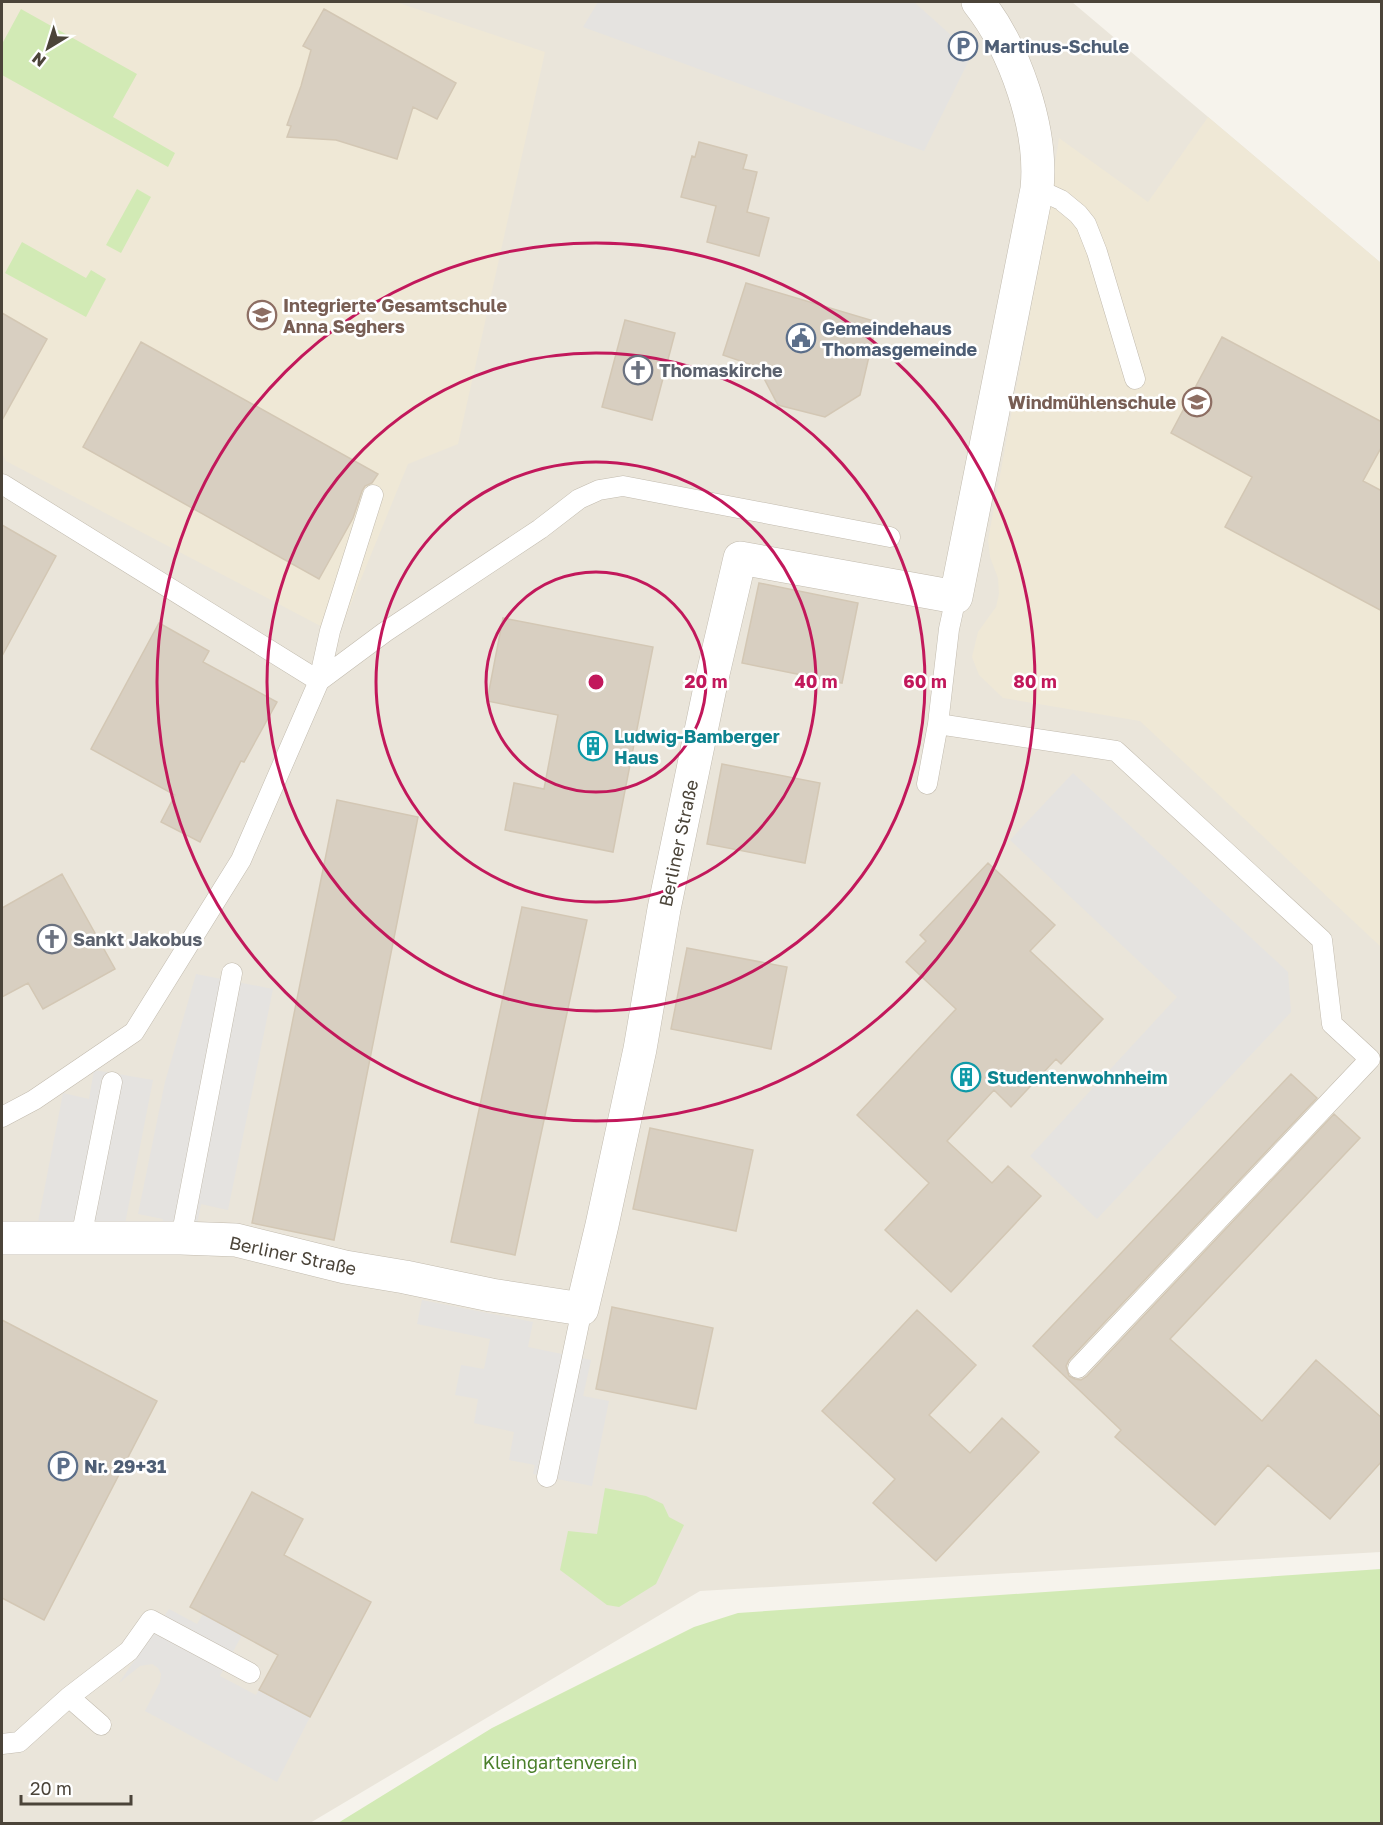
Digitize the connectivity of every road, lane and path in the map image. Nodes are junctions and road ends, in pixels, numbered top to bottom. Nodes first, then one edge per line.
1 (978, 2) edge
2 (1036, 189) junction
3 (1135, 378) dead end
4 (2, 484) edge
5 (373, 495) dead end
6 (890, 537) dead end
7 (956, 597) junction
8 (319, 681) junction
9 (938, 724) junction
10 (927, 784) dead end
11 (232, 973) dead end
12 (112, 1083) dead end
13 (2, 1117) edge
14 (2, 1238) edge
15 (181, 1238) junction
16 (81, 1239) junction
17 (582, 1309) junction
18 (1078, 1368) dead end
19 (547, 1477) dead end
20 (250, 1673) dead end
21 (69, 1697) junction
22 (101, 1725) dead end
23 (2, 1744) edge

1 - 2 street
2 - 3 lane
2 - 7 street
4 - 8 lane
5 - 8 lane
6 - 8 lane
7 - 9 lane
7 - 17 street, Berliner Straße
8 - 13 lane
9 - 10 lane
9 - 18 lane
11 - 15 lane
12 - 16 lane
14 - 16 street, Berliner Straße
15 - 16 street, Berliner Straße
15 - 17 street, Berliner Straße
17 - 19 lane, Berliner Straße
20 - 21 lane
21 - 22 lane
21 - 23 lane

